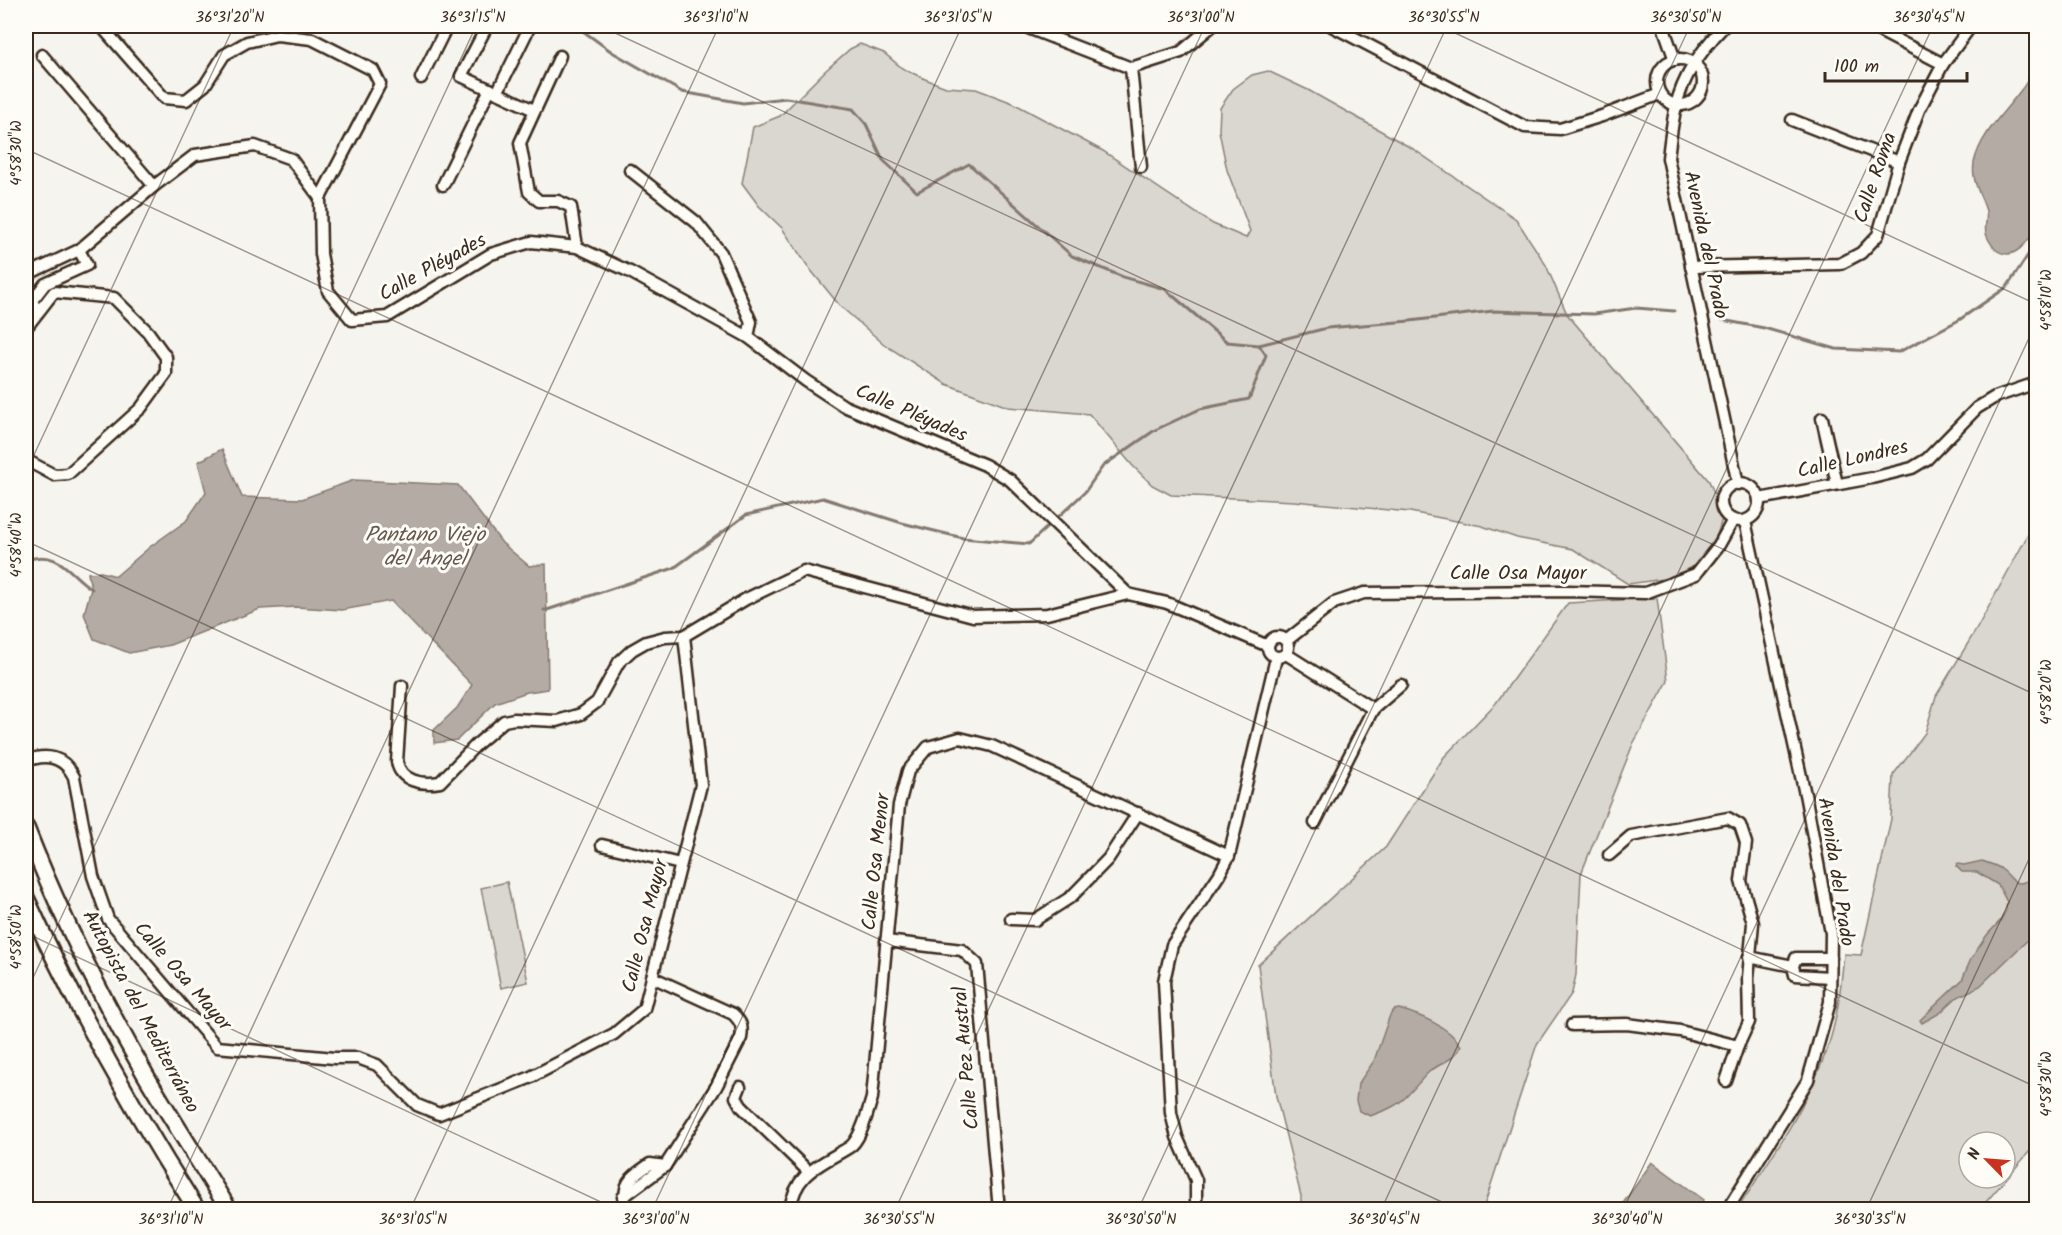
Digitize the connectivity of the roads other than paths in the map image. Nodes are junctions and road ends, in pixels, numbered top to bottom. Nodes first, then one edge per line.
1 (101, 26) edge
2 (447, 26) edge
3 (487, 26) edge
4 (530, 26) edge
5 (1023, 26) edge
6 (1212, 26) edge
7 (1332, 26) edge
8 (1663, 26) edge
9 (1724, 26) edge
10 (1870, 26) edge
11 (1971, 26) edge
12 (42, 55) dead end
13 (560, 56) dead end
14 (1675, 60) junction
15 (1943, 64) junction
16 (1694, 65) junction
17 (1131, 68) junction
18 (422, 78) dead end
19 (494, 91) junction
20 (1660, 94) junction
21 (1676, 105) junction
22 (534, 110) junction
23 (1792, 120) dead end
24 (1899, 162) junction
25 (1141, 167) dead end
26 (630, 170) dead end
27 (443, 185) dead end
28 (154, 186) junction
29 (320, 198) junction
30 (577, 247) junction
31 (80, 250) junction
32 (1691, 267) junction
33 (26, 275) edge
34 (39, 310) junction
35 (26, 328) edge
36 (748, 337) junction
37 (2037, 383) edge
38 (1822, 418) dead end
39 (26, 460) edge
40 (1737, 484) junction
41 (1837, 484) junction
42 (1759, 499) junction
43 (1733, 520) junction
44 (1745, 521) junction
45 (1128, 594) junction
46 (684, 636) junction
47 (1286, 641) junction
48 (1268, 646) junction
49 (1281, 656) junction
50 (1401, 685) dead end
51 (402, 686) dead end
52 (1373, 709) junction
53 (30, 759) edge
54 (1137, 813) junction
55 (1315, 823) dead end
56 (26, 828) edge
57 (602, 845) dead end
58 (1609, 855) dead end
59 (1229, 856) junction
60 (680, 864) junction
61 (26, 898) edge
62 (1011, 919) dead end
63 (886, 941) junction
64 (1749, 957) junction
65 (1831, 958) junction
66 (1793, 966) junction
67 (652, 977) junction
68 (1830, 977) junction
69 (1572, 1025) dead end
70 (1738, 1046) junction
71 (1726, 1081) dead end
72 (740, 1087) dead end
73 (809, 1172) junction
74 (624, 1196) dead end
75 (197, 1209) edge
76 (229, 1209) edge
77 (790, 1209) edge
78 (999, 1209) edge
79 (1196, 1209) edge
80 (1727, 1209) edge

1 - 29 street
2 - 18 street
3 - 19 street
4 - 19 street
5 - 17 street
6 - 17 street
7 - 20 street
8 - 14 street
9 - 16 street, Avenida del Prado
10 - 15 street
11 - 15 street, Calle Roma
12 - 28 street
13 - 22 street
14 - 16 street
14 - 20 street
15 - 24 street, Calle Roma
16 - 21 street, Avenida del Prado
16 - 21 street
17 - 25 street
19 - 22 street
19 - 27 street
20 - 21 street
21 - 32 street, Avenida del Prado
22 - 30 street
23 - 24 street
24 - 32 street, Calle Roma
26 - 36 street
28 - 29 street
28 - 31 street
29 - 30 street, Calle Pléyades
30 - 36 street, Calle Pléyades
31 - 33 street
31 - 34 street
32 - 40 street, Avenida del Prado
34 - 35 street
34 - 39 street
36 - 45 street, Calle Pléyades
37 - 41 street, Calle Londres
38 - 41 street
40 - 42 street
40 - 43 street
41 - 42 street, Calle Londres
42 - 44 street
43 - 44 street
43 - 47 street, Calle Osa Mayor
44 - 65 street, Avenida del Prado
45 - 46 street
45 - 48 street
46 - 51 street
46 - 60 street, Calle Osa Mayor
47 - 48 street
47 - 49 street
48 - 49 street
49 - 52 street
49 - 59 street
50 - 52 street
52 - 55 street
53 - 67 street, Calle Osa Mayor
54 - 59 street, Calle Osa Menor
54 - 62 street
54 - 63 street, Calle Osa Menor
56 - 76 highway, Autopista del Mediterráneo
57 - 60 street
58 - 64 street
59 - 79 street
60 - 67 street, Calle Osa Mayor
61 - 75 highway
63 - 73 street, Calle Osa Menor
63 - 78 street, Calle Pez Austral
64 - 66 street
64 - 70 street
65 - 66 street
65 - 68 street, Avenida del Prado
66 - 68 street
67 - 74 street
68 - 80 street, Avenida del Prado
69 - 70 street
70 - 71 street
72 - 73 street
73 - 77 street, Calle Osa Menor

